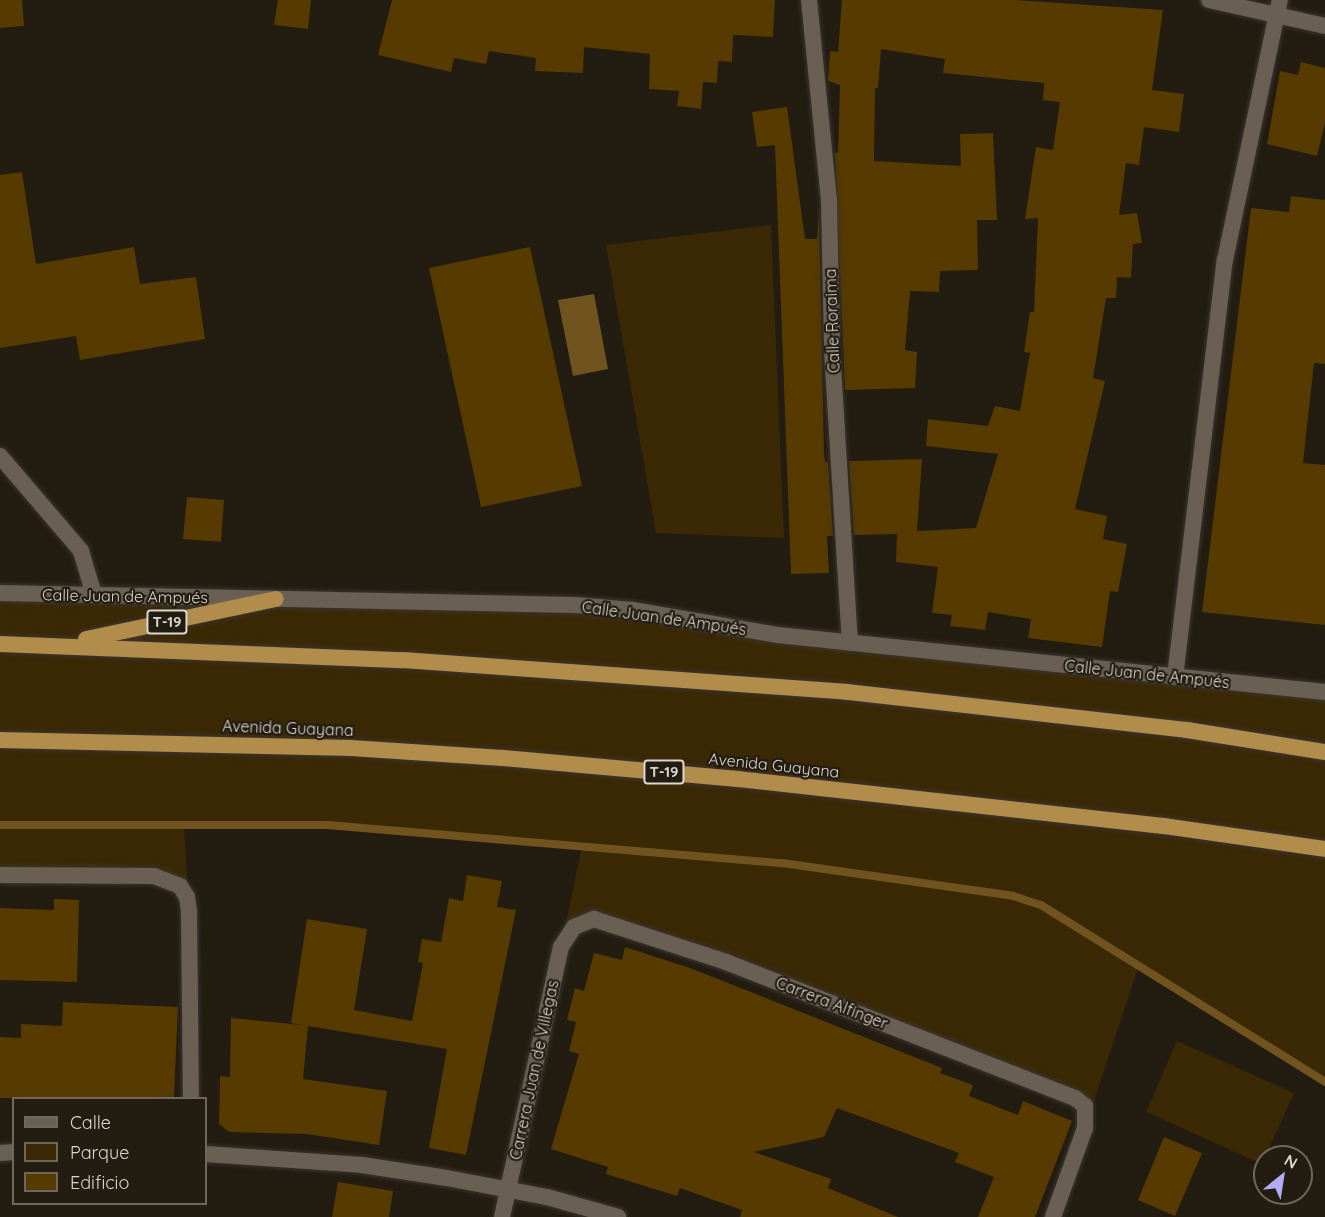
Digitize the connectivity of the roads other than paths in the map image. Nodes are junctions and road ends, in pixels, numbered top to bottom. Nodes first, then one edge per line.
1 (809, 0) edge
2 (1209, 0) edge
3 (1279, 7) edge
4 (1325, 26) edge
5 (0, 456) edge
6 (0, 593) edge
7 (94, 595) junction
8 (276, 599) junction
9 (850, 642) junction
10 (0, 644) edge
11 (58, 645) junction
12 (1175, 677) junction
13 (1325, 692) edge
14 (0, 740) edge
15 (1325, 752) edge
16 (1325, 849) edge
17 (0, 875) edge
18 (574, 927) joint
19 (191, 1097) edge
20 (207, 1154) edge
21 (508, 1190) junction
22 (502, 1217) edge
23 (618, 1217) edge
24 (1053, 1217) edge

1 - 9 street, Calle Roraima
2 - 3 street
3 - 4 street
3 - 12 street
5 - 7 street
6 - 7 street, Calle Juan de Ampués
7 - 8 street, Calle Juan de Ampués
8 - 9 street, Calle Juan de Ampués
8 - 11 highway, T-19
9 - 12 street, Calle Juan de Ampués
10 - 11 highway, T-19
11 - 15 highway, T-19
12 - 13 street, Calle Juan de Ampués
14 - 16 highway, Avenida Guayana / T-19
17 - 19 street
18 - 21 street, Carrera Juan de Villegas
18 - 24 street, Carrera Alfinger
20 - 21 street
21 - 22 street, Carrera Juan de Villegas
21 - 23 street

